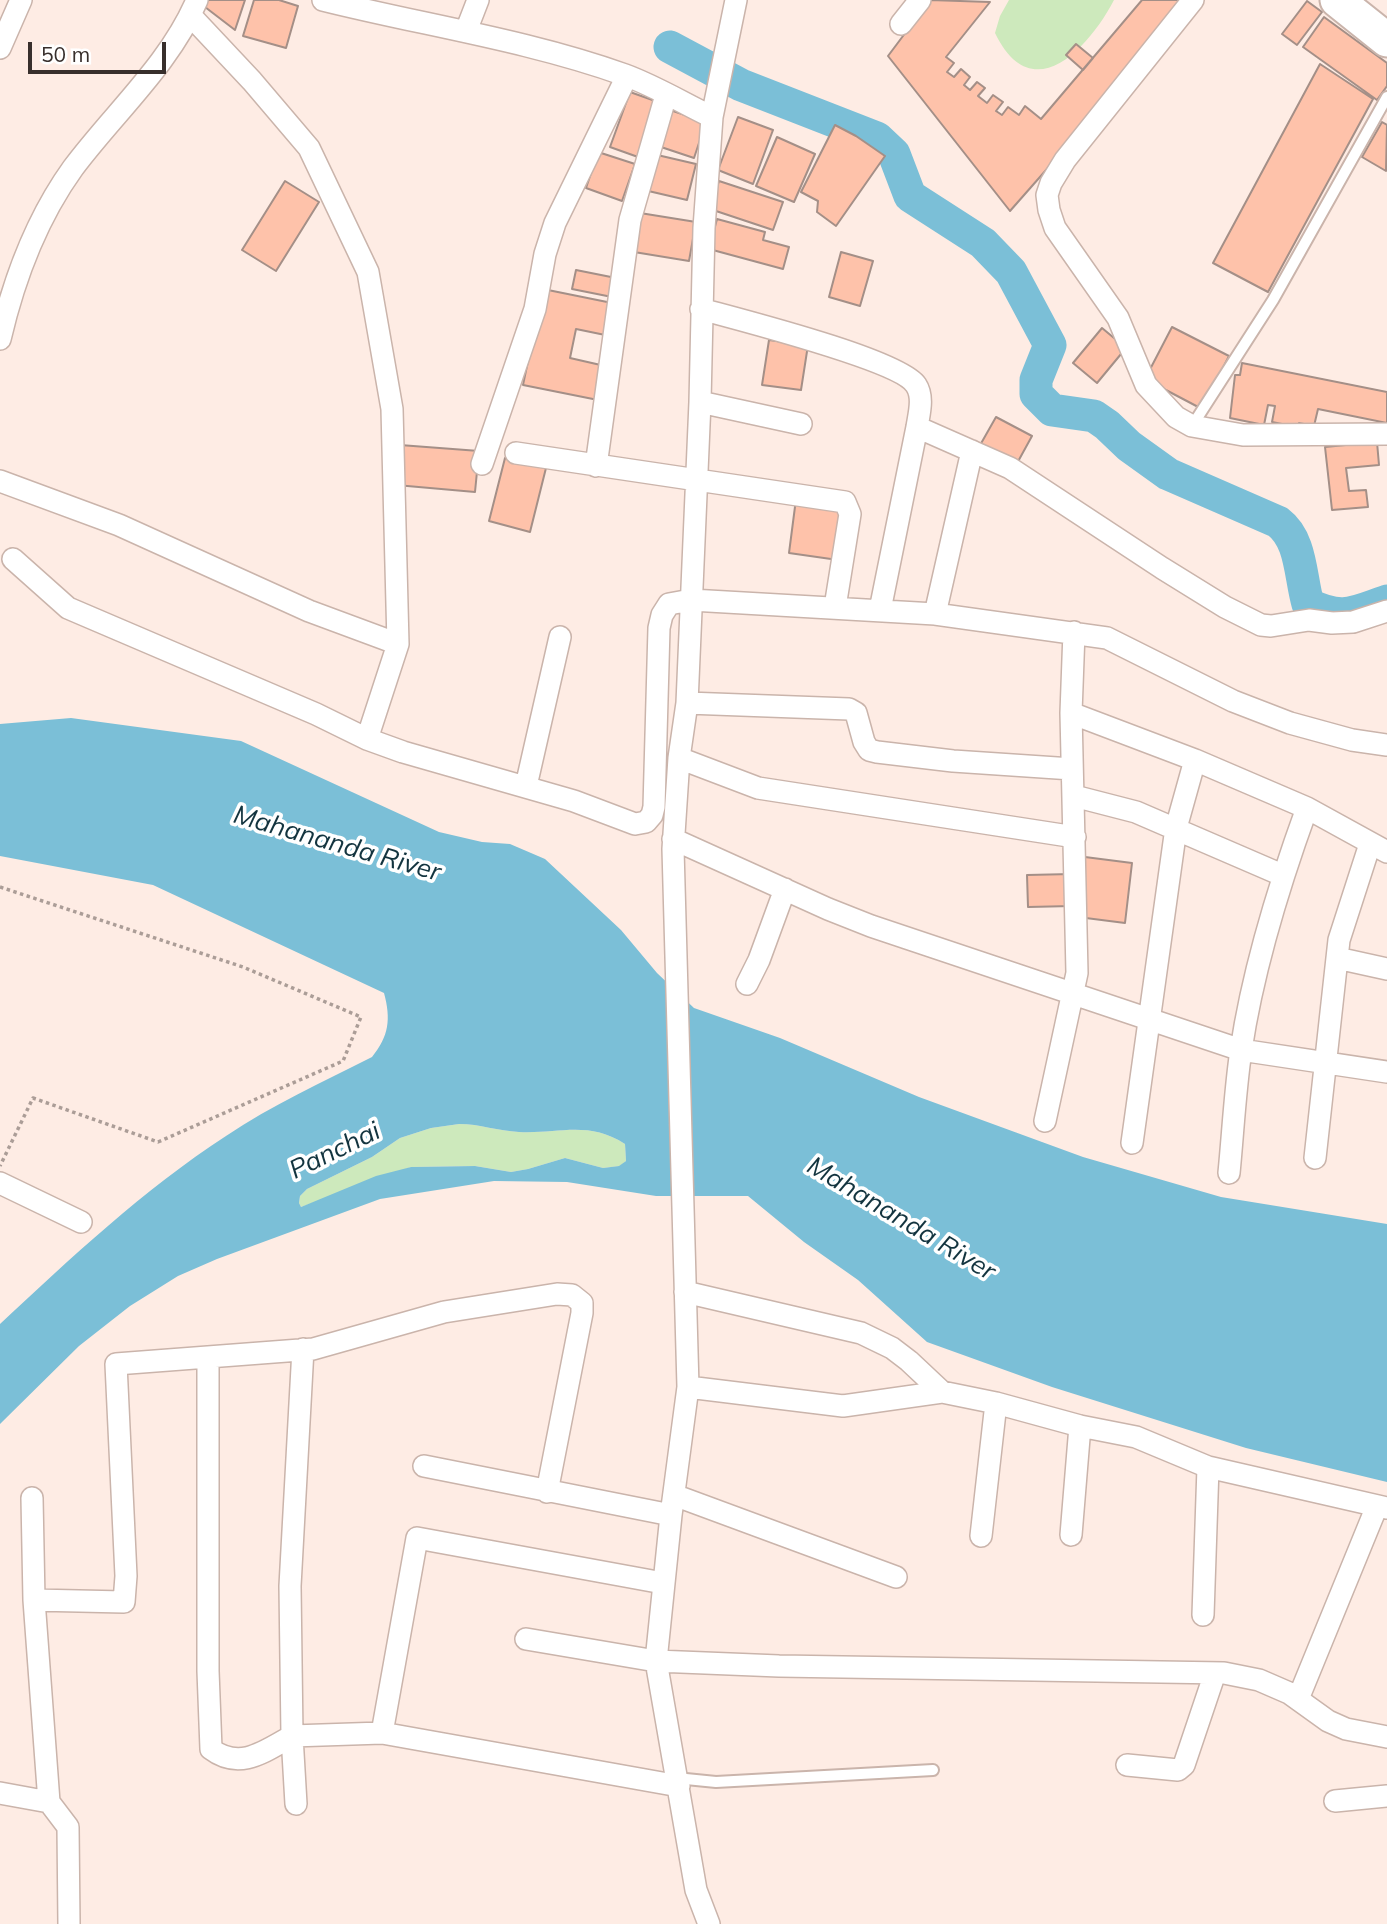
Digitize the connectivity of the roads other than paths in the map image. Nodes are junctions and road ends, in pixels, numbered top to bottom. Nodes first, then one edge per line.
1 (21, 0) edge
2 (323, 0) edge
3 (478, 0) edge
4 (736, 0) edge
5 (920, 0) edge
6 (1193, 0) edge
7 (1337, 0) edge
8 (1363, 0) edge
9 (194, 7) edge
10 (1387, 20) edge
11 (901, 24) dead end
12 (466, 32) junction
13 (1387, 40) edge
14 (0, 48) edge
15 (627, 76) junction
16 (666, 95) junction
17 (1387, 97) edge
18 (712, 117) junction
19 (6, 298) edge
20 (701, 309) junction
21 (0, 339) edge
22 (700, 402) junction
23 (802, 424) dead end
24 (1192, 426) junction
25 (917, 427) junction
26 (1387, 434) edge
27 (972, 451) junction
28 (516, 453) dead end
29 (482, 464) dead end
30 (596, 466) junction
31 (0, 481) edge
32 (696, 482) junction
33 (13, 559) dead end
34 (691, 600) junction
35 (835, 607) junction
36 (880, 610) junction
37 (1387, 611) edge
38 (935, 614) junction
39 (1074, 632) junction
40 (560, 637) dead end
41 (398, 645) junction
42 (687, 703) junction
43 (1071, 713) junction
44 (367, 739) junction
45 (1387, 745) edge
46 (679, 758) junction
47 (1195, 760) junction
48 (1072, 769) junction
49 (526, 786) junction
50 (1074, 796) junction
51 (1307, 808) junction
52 (1176, 828) junction
53 (1075, 836) junction
54 (673, 847) junction
55 (1378, 848) edge
56 (1282, 875) junction
57 (785, 889) junction
58 (1337, 958) junction
59 (1387, 970) edge
60 (747, 984) dead end
61 (1074, 994) junction
62 (1149, 1019) junction
63 (1241, 1050) junction
64 (1324, 1064) junction
65 (1387, 1072) edge
66 (1045, 1121) dead end
67 (1132, 1143) dead end
68 (1315, 1158) dead end
69 (1229, 1173) dead end
70 (0, 1183) edge
71 (81, 1222) dead end
72 (685, 1292) junction
73 (303, 1349) junction
74 (208, 1357) junction
75 (688, 1387) junction
76 (943, 1392) junction
77 (996, 1403) junction
78 (1080, 1426) junction
79 (424, 1466) dead end
80 (1208, 1467) junction
81 (547, 1492) junction
82 (32, 1498) dead end
83 (672, 1505) junction
84 (1382, 1507) edge
85 (1071, 1535) dead end
86 (981, 1536) dead end
87 (896, 1577) dead end
88 (663, 1583) junction
89 (34, 1600) junction
90 (1203, 1615) dead end
91 (526, 1639) dead end
92 (656, 1661) junction
93 (1215, 1673) junction
94 (1298, 1699) junction
95 (382, 1733) junction
96 (292, 1736) junction
97 (1387, 1737) edge
98 (1127, 1765) dead end
99 (933, 1770) dead end
100 (678, 1782) junction
101 (0, 1793) edge
102 (1387, 1796) edge
103 (1335, 1801) dead end
104 (49, 1802) junction
105 (296, 1804) dead end
106 (68, 1924) edge
107 (709, 1924) edge

1 - 14 street
2 - 12 street
3 - 12 street
4 - 18 street
5 - 11 street
6 - 24 street
7 - 13 main road
8 - 10 main road
9 - 19 street
9 - 41 street
12 - 15 street
15 - 16 street
15 - 29 street
16 - 18 street
16 - 30 street
17 - 24 lane
18 - 20 street
19 - 21 street
20 - 22 street
20 - 25 street
22 - 23 street
22 - 32 street
24 - 26 street
25 - 27 street
25 - 36 street
27 - 37 street
27 - 38 street
28 - 30 street
30 - 32 street
31 - 41 street
32 - 34 street
32 - 35 street
33 - 44 street
34 - 35 street
34 - 42 street
34 - 49 street
35 - 36 street
36 - 38 street
38 - 39 street
39 - 43 street
39 - 45 street
40 - 49 street
41 - 44 street
42 - 46 street
42 - 48 street
43 - 47 street
43 - 48 street
44 - 49 street
46 - 53 street
46 - 54 street
47 - 51 street
47 - 52 street
48 - 50 street
50 - 52 street
50 - 53 street
51 - 55 street
51 - 56 street
52 - 56 street
52 - 62 street
53 - 61 street
54 - 57 street
54 - 72 street
55 - 58 street
56 - 63 street
57 - 60 street
57 - 61 street
58 - 59 street
58 - 64 street
61 - 62 street
61 - 66 street
62 - 63 street
62 - 67 street
63 - 64 street
63 - 69 street
64 - 65 street
64 - 68 street
70 - 71 street
72 - 75 street
72 - 76 street
73 - 74 street
73 - 81 street
73 - 96 street
74 - 89 street
74 - 96 street
75 - 76 street
75 - 83 street
76 - 77 street
77 - 78 street
77 - 86 street
78 - 80 street
78 - 85 street
79 - 81 street
80 - 84 street
80 - 90 street
81 - 83 street
82 - 89 street
83 - 87 street
83 - 88 street
84 - 94 street
88 - 92 street
88 - 95 street
89 - 104 street
91 - 92 street
92 - 93 street
92 - 100 street
93 - 94 street
93 - 98 street
94 - 97 street
95 - 96 street
95 - 100 street
96 - 105 street
99 - 100 lane
100 - 107 street
101 - 104 street
102 - 103 street
104 - 106 street

